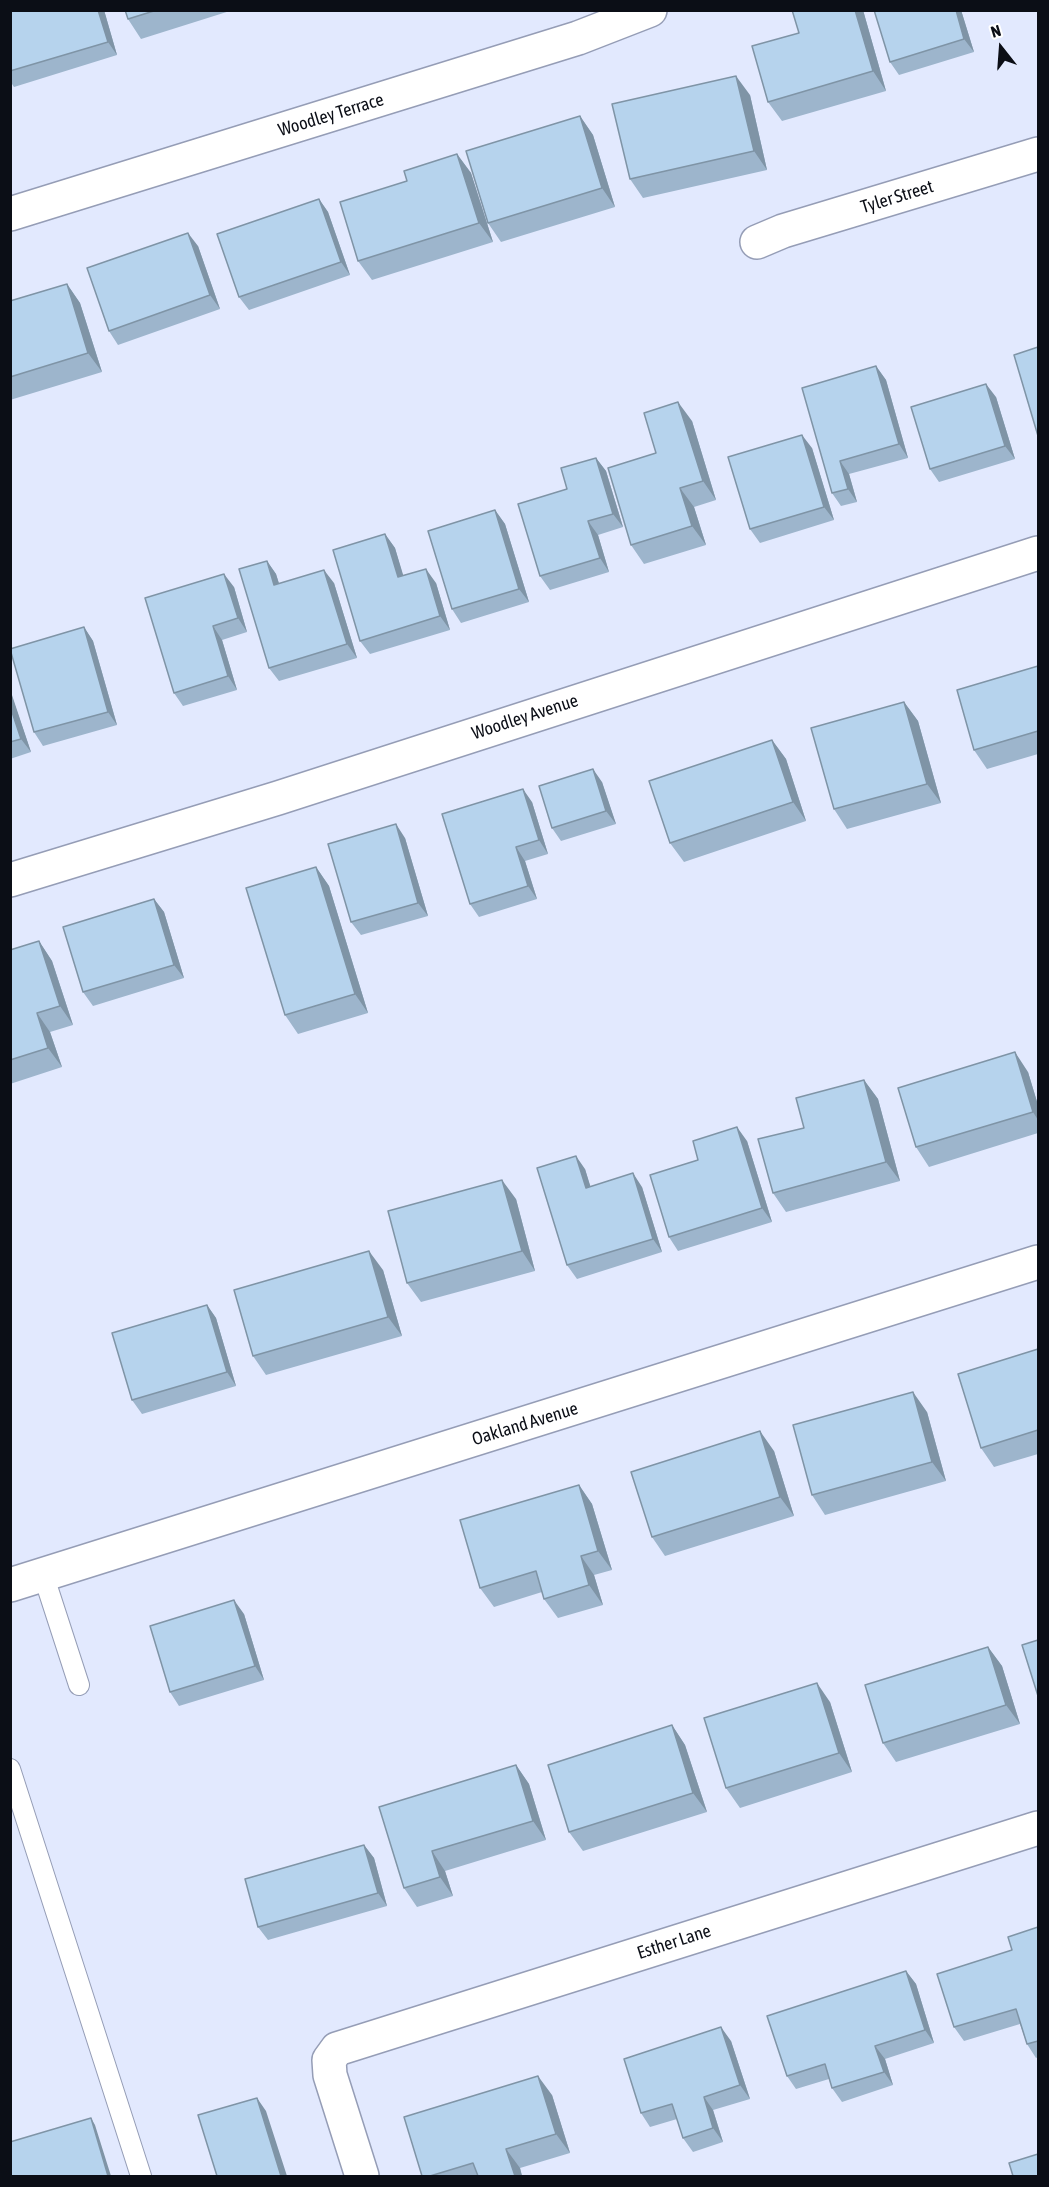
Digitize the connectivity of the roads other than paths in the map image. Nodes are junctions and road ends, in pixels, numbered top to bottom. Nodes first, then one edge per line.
1 (650, 10) edge
2 (1038, 154) edge
3 (10, 214) edge
4 (757, 242) dead end
5 (1038, 553) edge
6 (10, 880) edge
7 (1038, 1262) edge
8 (43, 1574) junction
9 (10, 1585) edge
10 (79, 1685) dead end
11 (10, 1769) edge
12 (1038, 1828) edge
13 (141, 2176) edge
14 (362, 2176) edge

1 - 3 street, Woodley Terrace
2 - 4 street, Tyler Street
5 - 6 street, Woodley Avenue
7 - 8 street, Oakland Avenue
8 - 9 street, Oakland Avenue
8 - 10 lane
11 - 13 lane
12 - 14 street, Esther Lane

